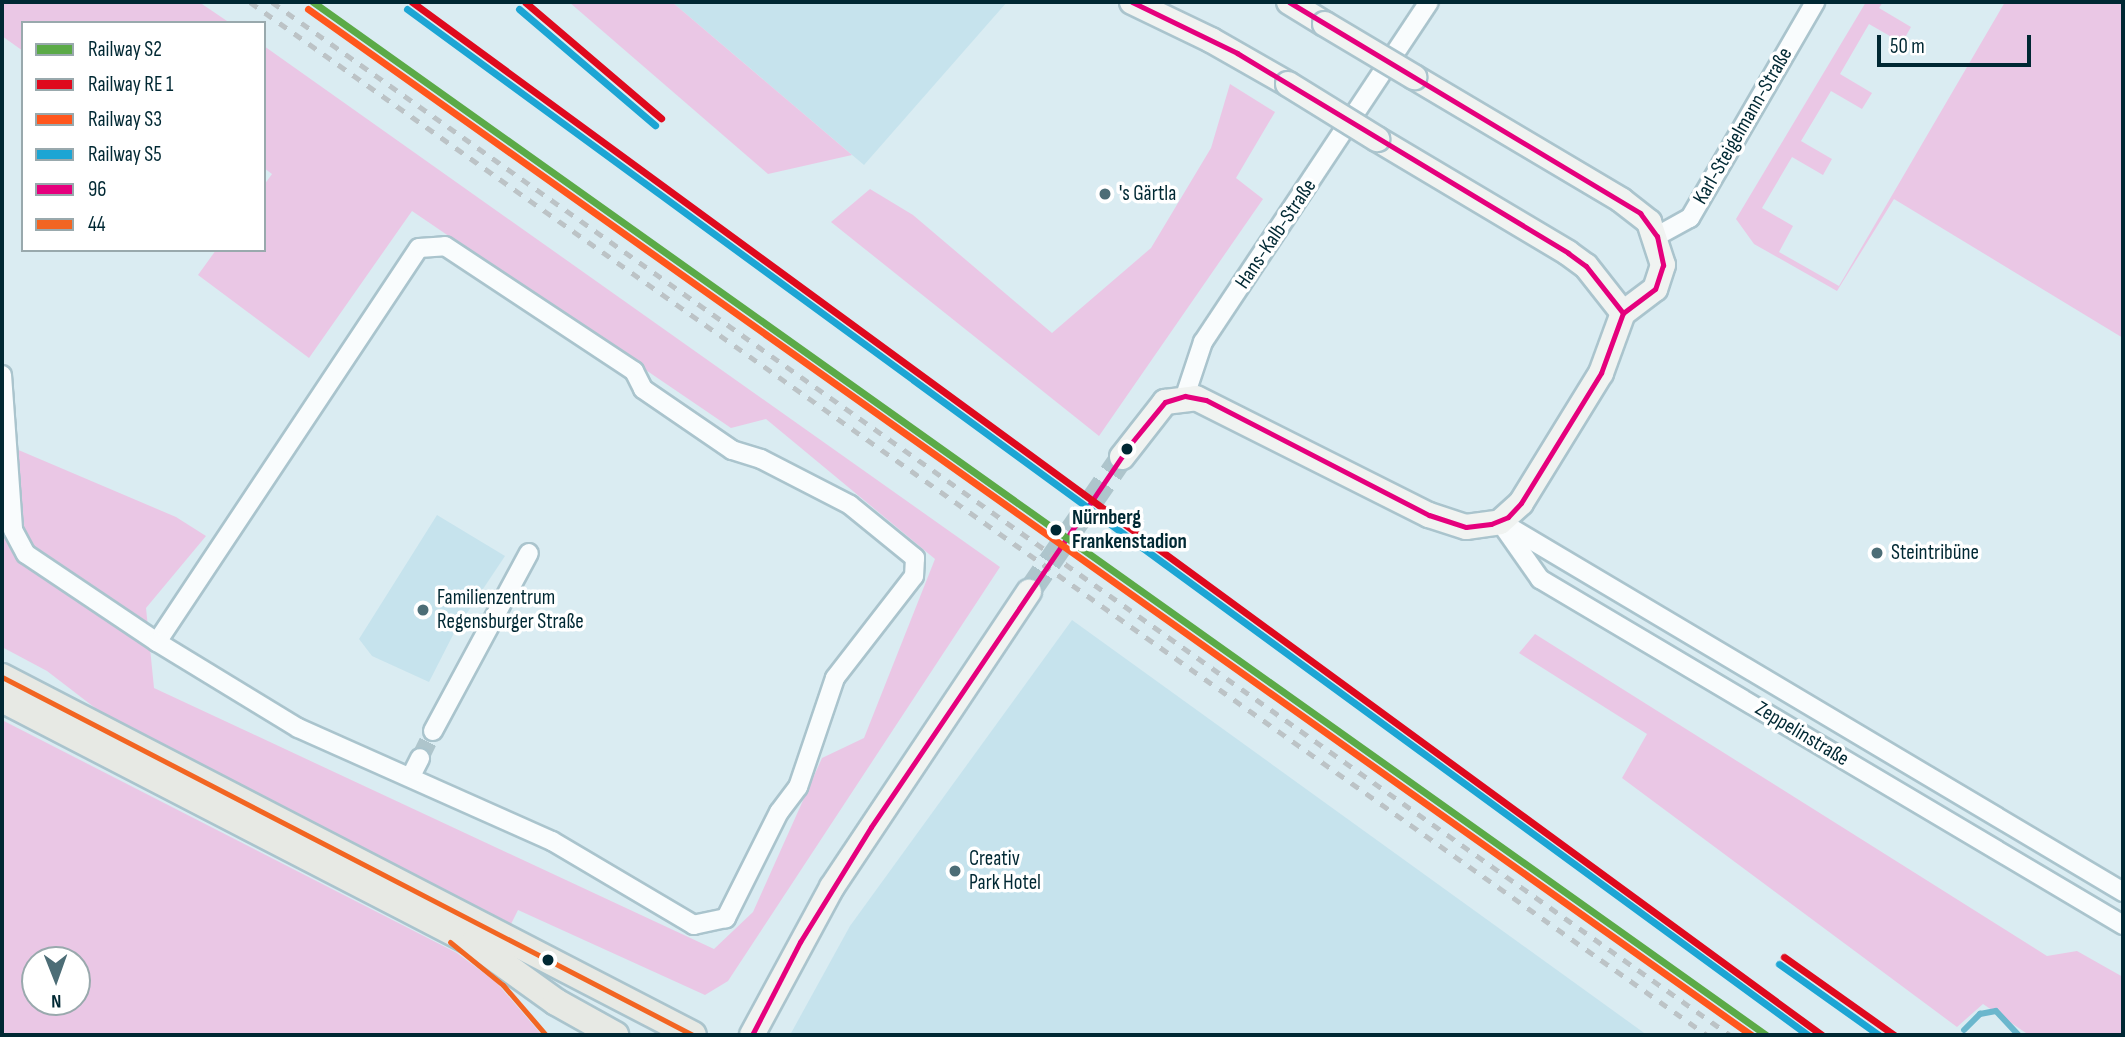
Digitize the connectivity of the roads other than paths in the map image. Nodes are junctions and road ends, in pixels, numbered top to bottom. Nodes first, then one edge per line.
1 (1132, 2) edge
2 (1289, 2) edge
3 (1429, 2) edge
4 (1815, 2) edge
5 (1657, 236) junction
6 (1623, 313) junction
7 (2, 374) edge
8 (1185, 396) junction
9 (1122, 457) tunnel mouth
10 (1500, 522) junction
11 (529, 553) dead end
12 (1029, 592) tunnel mouth
13 (157, 642) junction
14 (2, 677) edge
15 (2, 699) edge
16 (433, 731) tunnel mouth
17 (420, 758) tunnel mouth
18 (411, 776) junction
19 (2123, 892) edge
20 (2123, 925) edge
21 (615, 1035) edge
22 (693, 1035) edge
23 (752, 1035) edge

1 - 6 main road, bridge
2 - 5 main road, bridge
3 - 8 street, Hans-Kalb-Straße
4 - 5 street, Karl-Steigelmann-Straße
5 - 6 main road
6 - 10 main road
7 - 13 street
8 - 9 main road
8 - 10 main road
10 - 19 street, Zeppelinstraße
10 - 20 street, Zeppelinstraße
11 - 16 street
12 - 23 main road
13 - 18 street
13 - 18 street
14 - 22 main road
15 - 21 main road
17 - 18 street

